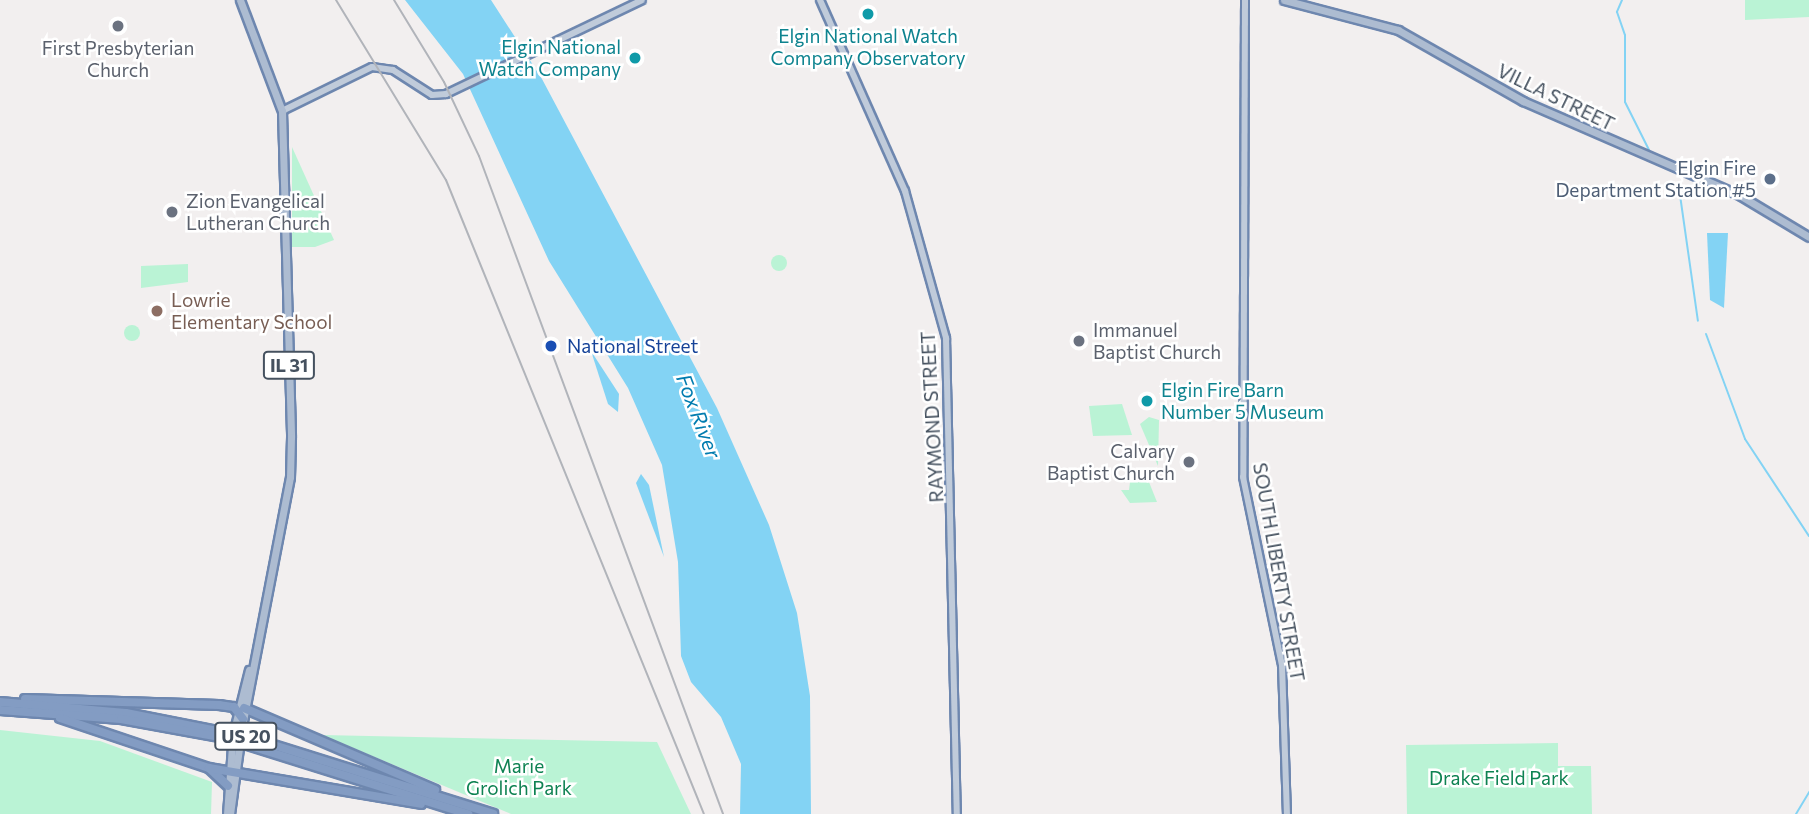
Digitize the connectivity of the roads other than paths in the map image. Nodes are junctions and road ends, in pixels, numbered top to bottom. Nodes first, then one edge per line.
1 (240, 0) edge
2 (642, 0) edge
3 (820, 0) edge
4 (1245, 0) edge
5 (1284, 0) edge
6 (282, 111) junction
7 (1809, 237) edge
8 (0, 701) edge
9 (240, 709) junction
10 (0, 710) edge
11 (19, 711) junction
12 (243, 719) joint
13 (237, 730) junction
14 (209, 768) junction
15 (232, 771) junction
16 (228, 786) junction
17 (483, 811) junction
18 (228, 814) edge
19 (462, 814) edge
20 (468, 814) edge
21 (493, 814) edge
22 (957, 814) edge
23 (1287, 814) edge

1 - 6 main road, IL 31
2 - 6 street
3 - 22 street, RAYMOND STREET
4 - 23 street, SOUTH LIBERTY STREET
5 - 7 main road, VILLA STREET
6 - 9 main road, IL 31
8 - 9 highway
8 - 17 highway, US 20
9 - 12 highway
9 - 13 main road, IL 31
9 - 17 highway
10 - 11 highway, US 20
11 - 14 highway
11 - 20 highway, US 20
12 - 13 main road, IL 31
13 - 15 main road, IL 31, bridge
14 - 15 highway
14 - 16 highway
15 - 16 main road, IL 31
15 - 18 main road, IL 31
15 - 19 highway
16 - 18 main road, IL 31
17 - 21 highway, US 20

